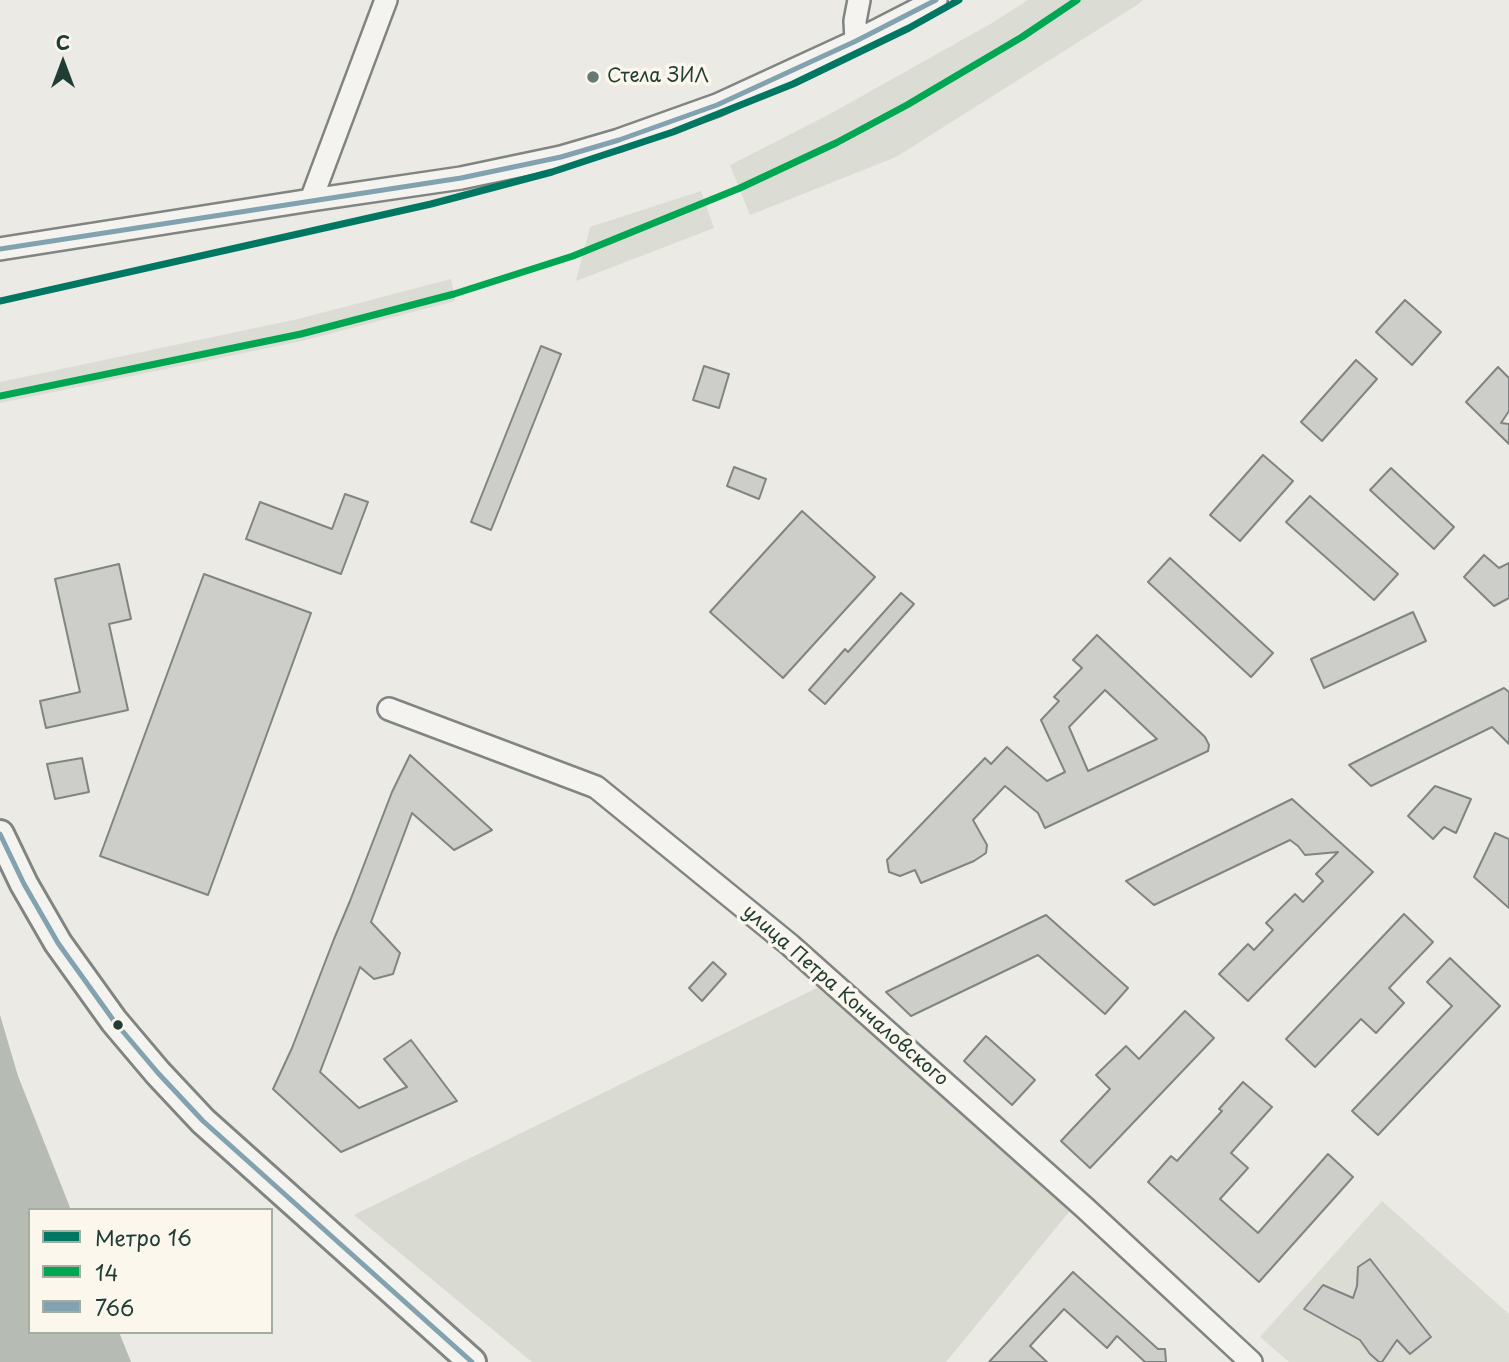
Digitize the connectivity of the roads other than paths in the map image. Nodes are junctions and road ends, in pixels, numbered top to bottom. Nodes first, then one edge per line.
1 (386, 0) edge
2 (859, 0) edge
3 (936, 0) edge
4 (856, 41) junction
5 (312, 200) junction
6 (0, 249) edge
7 (389, 709) dead end
8 (0, 834) edge
9 (472, 1362) edge
10 (1251, 1362) edge

1 - 5 street
2 - 4 street
3 - 4 street
4 - 5 street
5 - 6 street
7 - 10 street, улица Петра Кончаловского
8 - 9 main road

